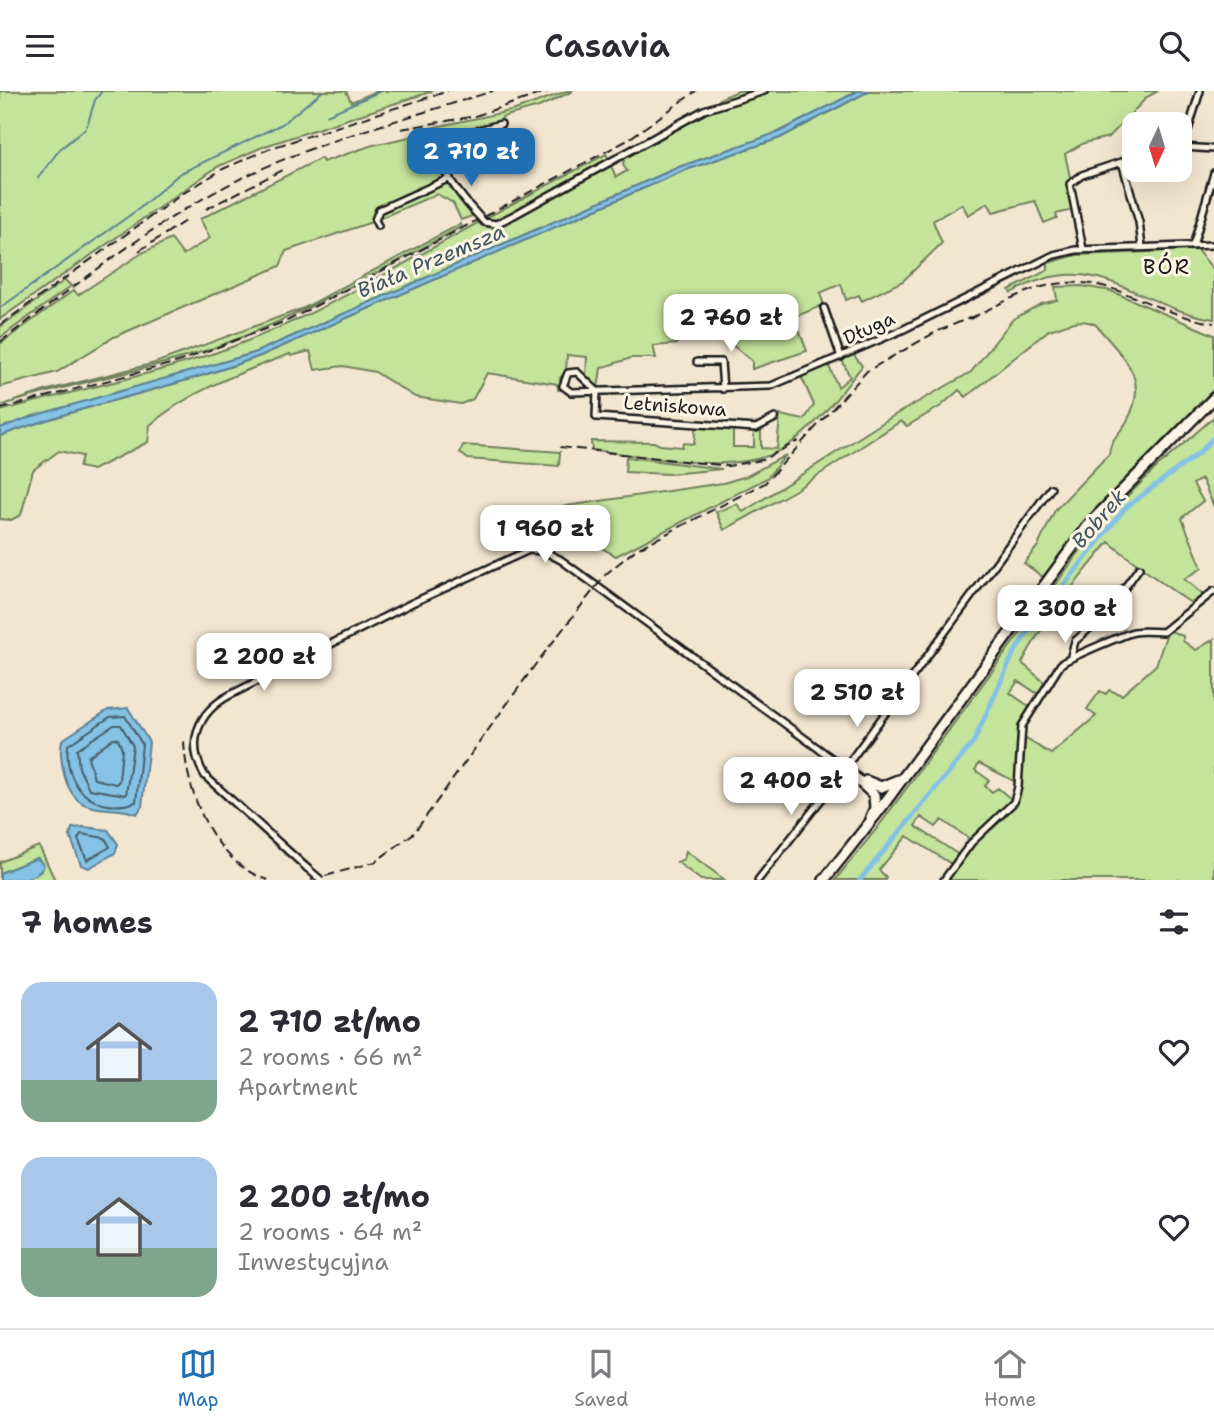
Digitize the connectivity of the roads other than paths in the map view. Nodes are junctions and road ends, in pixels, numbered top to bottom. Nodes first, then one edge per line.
1 (764, 91) edge
2 (1200, 91) edge
3 (1192, 115) edge
4 (501, 124) dead end
5 (1192, 147) edge
6 (1214, 147) edge
7 (1122, 162) edge
8 (1214, 173) edge
9 (450, 178) junction
10 (1128, 182) edge
11 (378, 226) dead end
12 (1214, 245) edge
13 (1193, 246) junction
14 (1142, 247) junction
15 (1083, 249) junction
16 (824, 308) dead end
17 (841, 357) junction
18 (697, 362) dead end
19 (723, 389) junction
20 (597, 391) junction
21 (1214, 398) edge
22 (1214, 405) edge
23 (775, 418) dead end
24 (1051, 488) dead end
25 (1139, 568) dead end
26 (1214, 591) edge
27 (1070, 656) junction
28 (913, 765) junction
29 (845, 768) junction
30 (858, 778) junction
31 (859, 837) junction
32 (321, 880) edge
33 (758, 880) edge
34 (824, 880) edge
35 (831, 880) edge
36 (944, 880) edge

1 - 9 street, bridge
2 - 3 street
4 - 9 street
5 - 6 street
7 - 15 street
8 - 13 street
9 - 11 street
10 - 14 street
12 - 13 street, Długa
13 - 14 street, Długa
14 - 15 street, Długa
15 - 17 street, Długa
16 - 17 street
17 - 19 street, Długa
18 - 19 street
19 - 20 street, Długa
20 - 20 street, Długa
20 - 23 street, Letniskowa
21 - 28 highway
22 - 35 highway
24 - 29 street
25 - 27 street
26 - 27 street
27 - 36 street
28 - 30 highway
28 - 31 highway
29 - 30 highway
29 - 32 street, bridge
29 - 33 street
30 - 31 highway
31 - 34 highway

